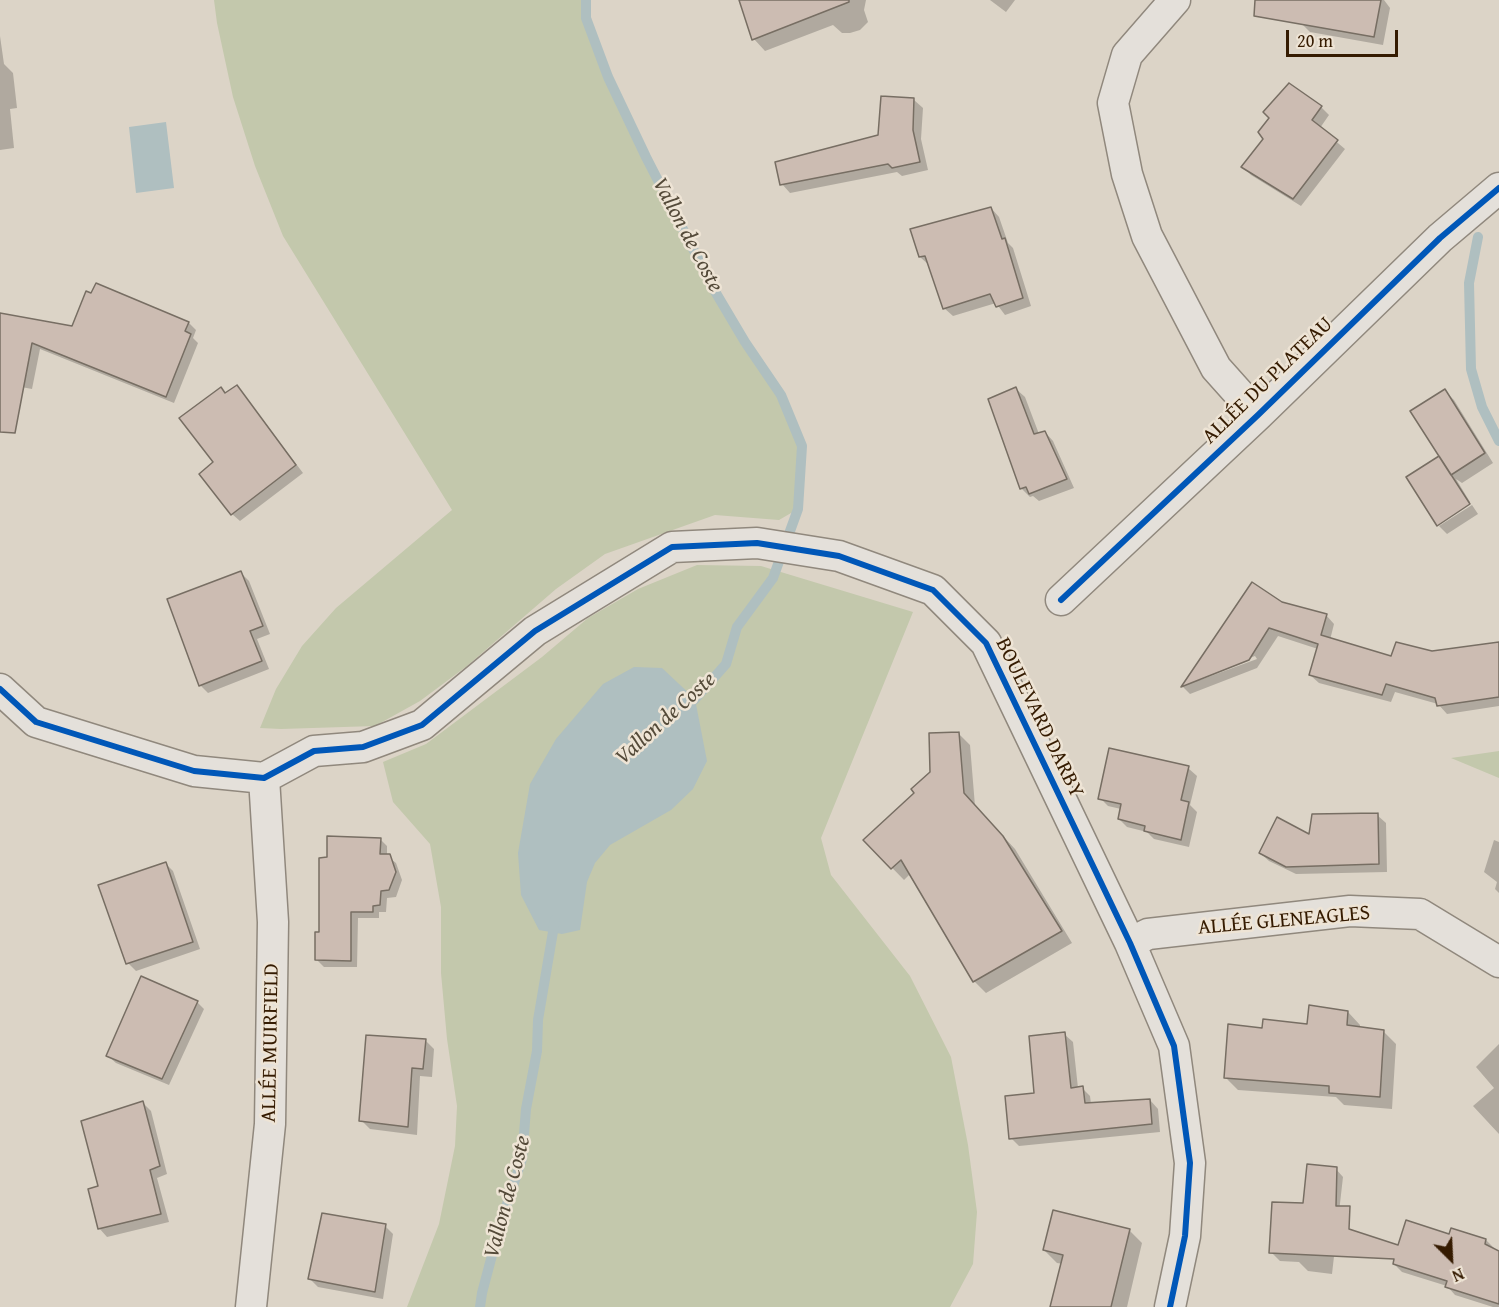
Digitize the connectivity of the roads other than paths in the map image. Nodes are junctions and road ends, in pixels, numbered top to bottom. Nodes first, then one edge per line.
1 (1175, 0) edge
2 (1499, 188) edge
3 (1258, 415) junction
4 (1061, 600) dead end
5 (0, 689) edge
6 (264, 778) junction
7 (1130, 943) junction
8 (1499, 962) edge
9 (251, 1307) edge
10 (1170, 1307) edge

1 - 3 street
2 - 3 street, ALLÉE DU PLATEAU
3 - 4 street, ALLÉE DU PLATEAU
5 - 6 street
6 - 7 street, BOULEVARD DARBY
6 - 9 street, ALLÉE MUIRFIELD
7 - 8 street, ALLÉE GLENEAGLES
7 - 10 street, BOULEVARD DARBY

